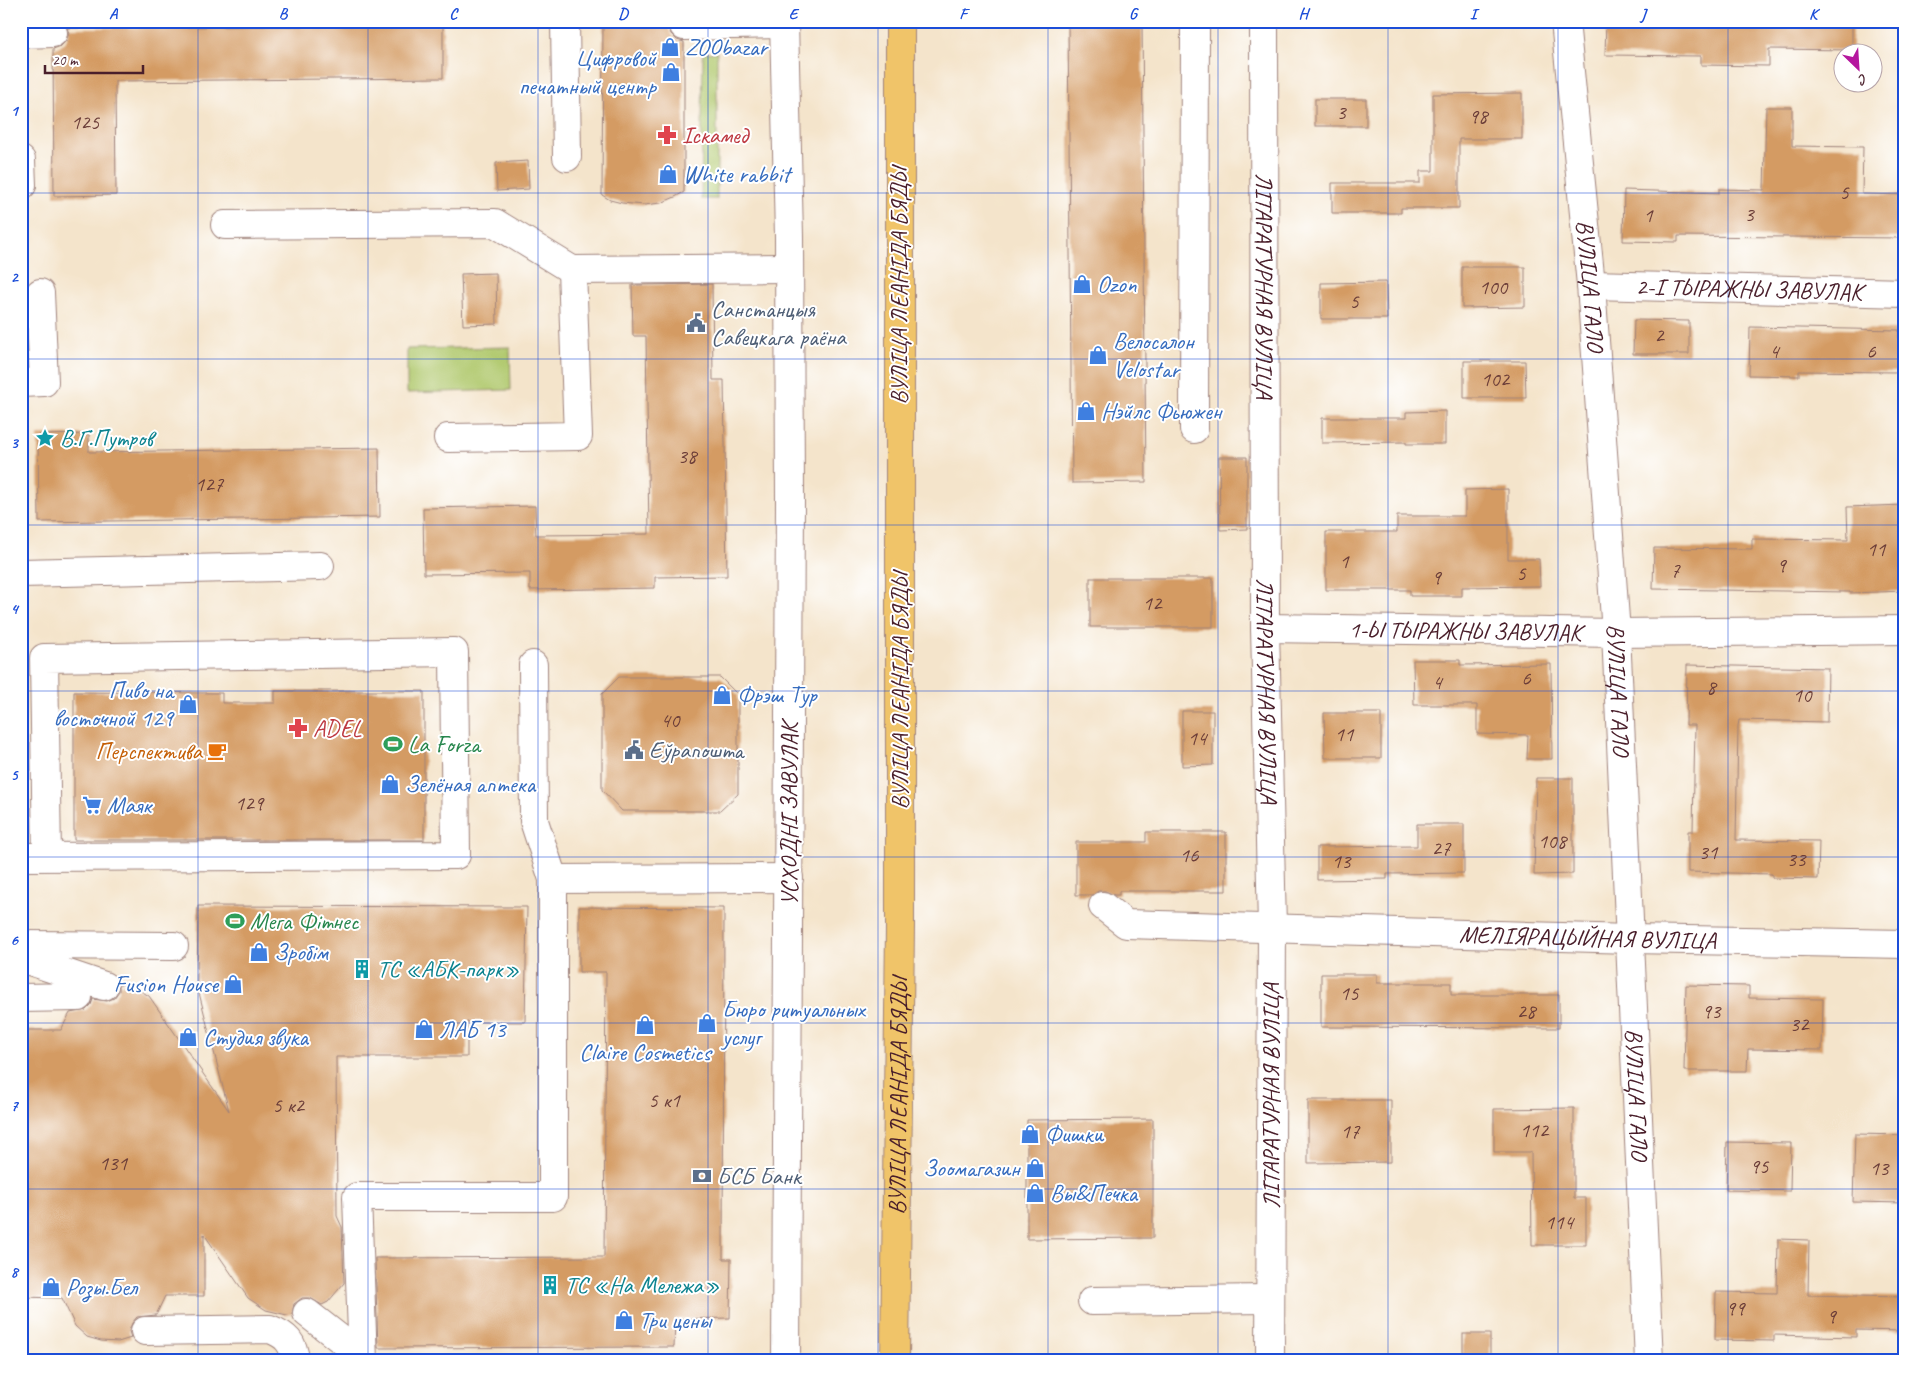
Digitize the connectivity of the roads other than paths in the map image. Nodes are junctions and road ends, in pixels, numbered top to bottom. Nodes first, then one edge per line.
1 (565, 21) edge
2 (900, 21) edge
3 (1195, 21) edge
4 (1264, 21) edge
5 (1565, 21) edge
6 (784, 23) edge
7 (684, 26) dead end
8 (53, 33) dead end
9 (21, 34) edge
10 (567, 157) dead end
11 (225, 225) dead end
12 (789, 268) junction
13 (572, 270) junction
14 (1591, 285) junction
15 (40, 293) dead end
16 (1905, 293) edge
17 (21, 383) edge
18 (1194, 429) dead end
19 (448, 438) dead end
20 (320, 566) dead end
21 (21, 573) edge
22 (1265, 628) junction
23 (1905, 630) edge
24 (1616, 633) junction
25 (533, 665) dead end
26 (33, 737) edge
27 (34, 857) edge
28 (789, 878) junction
29 (553, 879) junction
30 (1103, 906) dead end
31 (1272, 927) junction
32 (1630, 939) junction
33 (1905, 944) edge
34 (21, 945) edge
35 (174, 946) dead end
36 (21, 958) edge
37 (104, 986) dead end
38 (21, 998) edge
39 (78, 998) dead end
40 (1270, 1299) junction
41 (1092, 1300) dead end
42 (307, 1313) dead end
43 (145, 1331) dead end
44 (362, 1358) edge
45 (296, 1361) edge
46 (786, 1361) edge
47 (895, 1361) edge
48 (1270, 1361) edge
49 (1649, 1361) edge

1 - 10 street
2 - 47 main road, ВУЛІЦА ЛЕАНІДА БЯДЫ
3 - 18 street
4 - 22 street, ЛІТАРАТУРНАЯ ВУЛІЦА
5 - 14 street, ВУЛІЦА ГАЛО
6 - 7 street
6 - 12 street, УСХОДНІ ЗАВУЛАК
8 - 9 street
11 - 13 street
12 - 13 street
12 - 28 street, УСХОДНІ ЗАВУЛАК
13 - 19 street
14 - 16 street, 2-І ТЫРАЖНЫ ЗАВУЛАК
14 - 24 street, ВУЛІЦА ГАЛО
15 - 17 street
20 - 21 street
22 - 24 street, 1-Ы ТЫРАЖНЫ ЗАВУЛАК
22 - 31 street, ЛІТАРАТУРНАЯ ВУЛІЦА
23 - 24 street, 1-Ы ТЫРАЖНЫ ЗАВУЛАК
24 - 32 street, ВУЛІЦА ГАЛО
25 - 29 street
26 - 27 street
26 - 27 street
28 - 29 street
28 - 46 street, УСХОДНІ ЗАВУЛАК
29 - 44 street
30 - 31 street, МЕЛІЯРАЦЫЙНАЯ ВУЛІЦА
31 - 32 street, МЕЛІЯРАЦЫЙНАЯ ВУЛІЦА
31 - 40 street, ЛІТАРАТУРНАЯ ВУЛІЦА
32 - 33 street, МЕЛІЯРАЦЫЙНАЯ ВУЛІЦА
32 - 49 street, ВУЛІЦА ГАЛО
34 - 35 street
36 - 37 street
38 - 39 street
40 - 41 street
40 - 48 street, ЛІТАРАТУРНАЯ ВУЛІЦА
42 - 44 street
43 - 45 street

